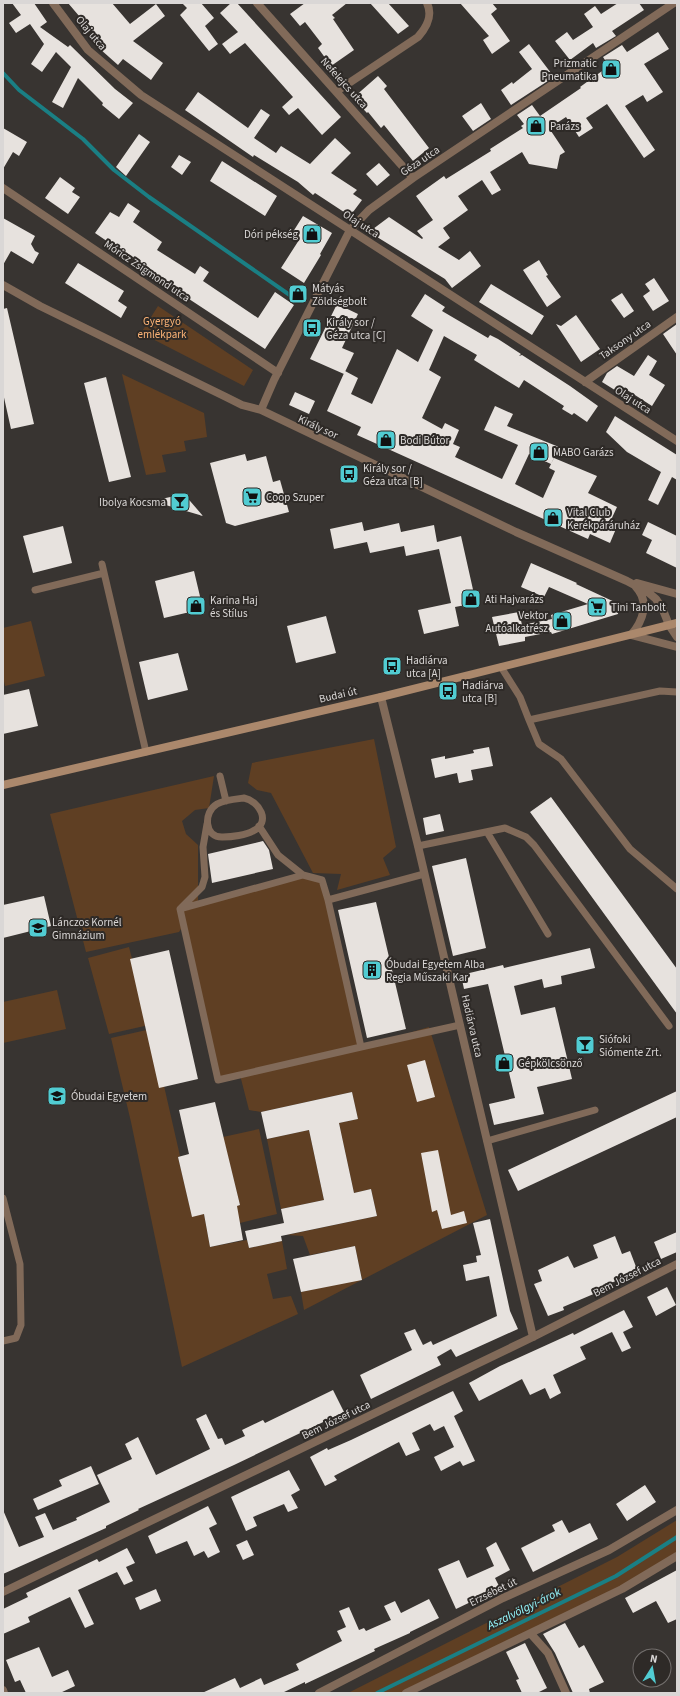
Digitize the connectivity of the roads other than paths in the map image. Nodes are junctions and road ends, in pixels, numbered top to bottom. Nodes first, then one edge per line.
1 (53, 3) edge
2 (257, 3) edge
3 (426, 3) edge
4 (674, 3) edge
5 (337, 91) junction
6 (414, 178) junction
7 (3, 188) edge
8 (350, 230) junction
9 (3, 285) edge
10 (677, 317) edge
11 (278, 373) junction
12 (585, 382) junction
13 (261, 410) junction
14 (677, 441) edge
15 (102, 564) dead end
16 (104, 573) junction
17 (627, 581) junction
18 (36, 590) dead end
19 (677, 594) edge
20 (673, 624) edge
21 (631, 635) junction
22 (677, 637) edge
23 (677, 647) edge
24 (501, 667) junction
25 (677, 692) edge
26 (381, 697) junction
27 (529, 720) junction
28 (146, 752) junction
29 (220, 776) dead end
30 (3, 785) edge
31 (226, 802) junction
32 (207, 822) junction
33 (259, 826) junction
34 (487, 832) junction
35 (418, 846) junction
36 (424, 874) junction
37 (303, 875) junction
38 (677, 889) edge
39 (328, 900) junction
40 (180, 909) junction
41 (548, 934) dead end
42 (460, 1025) junction
43 (669, 1026) dead end
44 (361, 1047) junction
45 (595, 1110) dead end
46 (488, 1140) junction
47 (3, 1198) edge
48 (677, 1264) edge
49 (533, 1338) junction
50 (3, 1341) edge
51 (677, 1510) edge
52 (677, 1556) edge
53 (3, 1592) edge
54 (531, 1634) junction
55 (3, 1690) edge
56 (4, 1693) edge
57 (318, 1693) edge
58 (406, 1693) edge
59 (566, 1693) edge

1 - 8 street, Olaj utca
2 - 5 street, Nefelejcs utca
3 - 5 street
4 - 6 street, Géza utca
5 - 6 street, Nefelejcs utca
6 - 8 street, Géza utca
7 - 11 street, Móricz Zsigmond utca
8 - 11 street, Géza utca
8 - 12 street, Olaj utca
9 - 13 street, Király sor
10 - 12 street, Taksony utca
11 - 13 street, Géza utca
12 - 14 street, Olaj utca
13 - 17 street, Király sor
15 - 16 lane
16 - 18 lane
16 - 28 lane
17 - 19 street, Király sor
17 - 20 street, Király sor
17 - 21 street, Király sor
20 - 21 main road, Budai út
20 - 22 street, Király sor
21 - 23 street
21 - 24 main road, Budai út
24 - 26 main road, Budai út
24 - 27 lane
25 - 27 lane
26 - 28 main road, Budai út
26 - 35 street, Hadiárva utca
27 - 38 lane
28 - 30 main road, Budai út
29 - 31 lane
31 - 32 lane
31 - 33 lane
32 - 33 lane
32 - 40 lane
33 - 37 lane
34 - 35 lane
34 - 41 lane
34 - 43 lane
35 - 36 street, Hadiárva utca
36 - 39 lane
36 - 42 street, Hadiárva utca
37 - 39 lane
37 - 40 lane
39 - 44 lane
40 - 44 lane
42 - 44 lane
42 - 46 street, Hadiárva utca
45 - 46 lane
46 - 49 street, Hadiárva utca
47 - 50 lane
48 - 49 street, Bem József utca
49 - 53 street, Bem József utca
51 - 57 street, Erzsébet út
52 - 54 street
54 - 58 street
54 - 59 street
55 - 56 street

